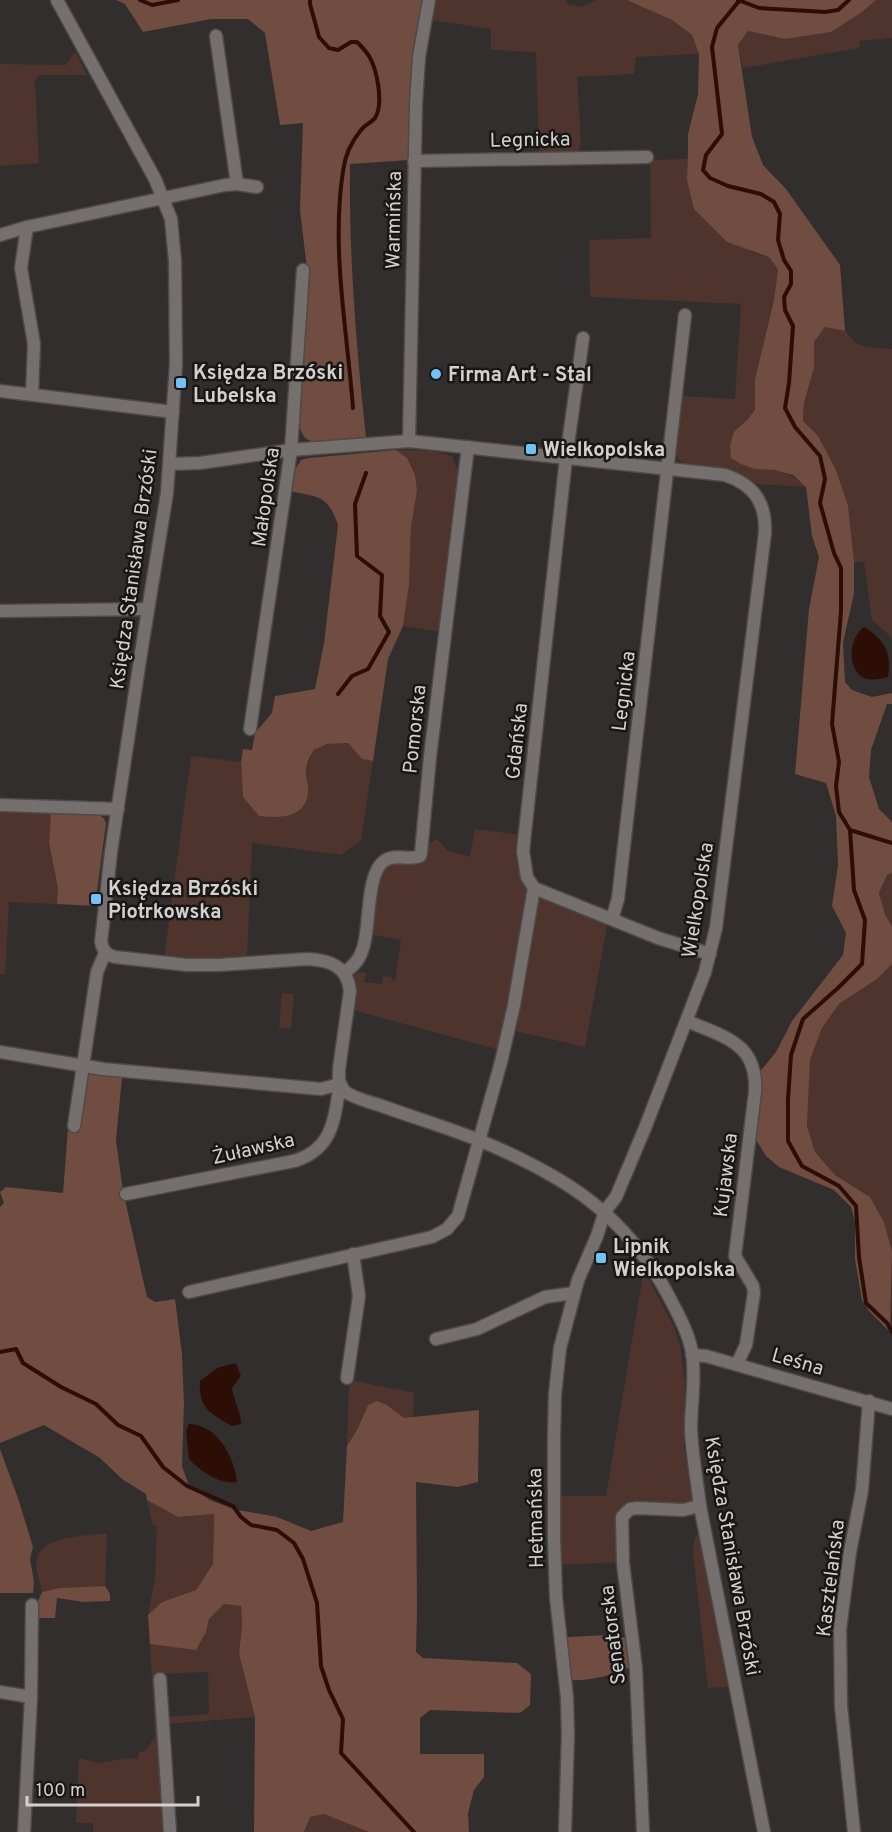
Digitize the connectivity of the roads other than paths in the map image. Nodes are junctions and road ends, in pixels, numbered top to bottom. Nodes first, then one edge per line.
1 (57, 0) edge
2 (429, 0) edge
3 (216, 36) dead end
4 (647, 157) dead end
5 (414, 161) junction
6 (237, 184) junction
7 (258, 187) dead end
8 (163, 198) junction
9 (27, 227) junction
10 (0, 235) edge
11 (303, 270) dead end
12 (685, 315) dead end
13 (583, 338) dead end
14 (0, 391) edge
15 (32, 394) junction
16 (173, 412) junction
17 (409, 441) junction
18 (468, 447) junction
19 (291, 450) junction
20 (566, 458) junction
21 (170, 464) junction
22 (667, 468) junction
23 (148, 609) junction
24 (0, 611) edge
25 (250, 729) dead end
26 (0, 805) edge
27 (118, 809) junction
28 (534, 888) junction
29 (612, 919) junction
30 (105, 953) junction
31 (710, 954) junction
32 (344, 973) junction
33 (687, 1021) junction
34 (0, 1052) edge
35 (83, 1065) junction
36 (340, 1084) junction
37 (74, 1126) dead end
38 (479, 1140) junction
39 (126, 1194) dead end
40 (605, 1211) junction
41 (353, 1254) junction
42 (189, 1292) dead end
43 (574, 1293) junction
44 (436, 1339) dead end
45 (692, 1355) junction
46 (737, 1364) junction
47 (347, 1378) dead end
48 (868, 1401) junction
49 (892, 1409) edge
50 (700, 1506) junction
51 (32, 1605) dead end
52 (160, 1679) dead end
53 (0, 1692) edge
54 (31, 1696) junction
55 (24, 1832) edge
56 (170, 1832) edge
57 (565, 1832) edge
58 (643, 1832) edge
59 (764, 1832) edge
60 (854, 1832) edge

1 - 8 street, Księdza Stanisława Brzóski
2 - 5 street, Warmińska
3 - 6 street
4 - 5 street, Legnicka
5 - 17 street, Warmińska
6 - 7 street
6 - 8 street
8 - 9 street
8 - 16 street, Księdza Stanisława Brzóski
9 - 10 street
9 - 15 street
11 - 19 street, Małopolska
12 - 22 street
13 - 20 street, Gdańska
14 - 15 street
15 - 16 street
16 - 21 street, Księdza Stanisława Brzóski
17 - 18 street, Wielkopolska
17 - 19 street, Wielkopolska
18 - 20 street, Wielkopolska
18 - 32 street, Pomorska
19 - 21 street, Wielkopolska
19 - 25 street, Małopolska
20 - 22 street, Wielkopolska
20 - 28 street, Gdańska
21 - 23 street, Księdza Stanisława Brzóski
22 - 29 street, Legnicka
22 - 31 street, Wielkopolska
23 - 24 street
23 - 27 street, Księdza Stanisława Brzóski
26 - 27 street
27 - 30 street, Księdza Stanisława Brzóski
28 - 29 street
28 - 38 street, Gdańska
29 - 31 street
30 - 32 street
30 - 35 street, Księdza Stanisława Brzóski
31 - 33 street, Wielkopolska
32 - 36 street
33 - 40 street, Wielkopolska
33 - 46 street, Kujawska
34 - 35 street
35 - 36 street
35 - 37 street, Księdza Stanisława Brzóski
36 - 38 street, Księdza Stanisława Brzóski
36 - 39 street, Żuławska
38 - 40 street, Księdza Stanisława Brzóski
38 - 41 street, Gdańska
40 - 43 street, Hetmańska
40 - 45 street, Księdza Stanisława Brzóski
41 - 42 street, Gdańska
41 - 47 street
43 - 44 street
43 - 57 street, Hetmańska
45 - 46 street, Leśna
45 - 50 street, Księdza Stanisława Brzóski
46 - 48 street, Leśna
48 - 49 street, Leśna
48 - 60 street, Kasztelańska
50 - 58 street, Senatorska
50 - 59 street, Księdza Stanisława Brzóski
51 - 54 street
52 - 56 street
53 - 54 street
54 - 55 street

